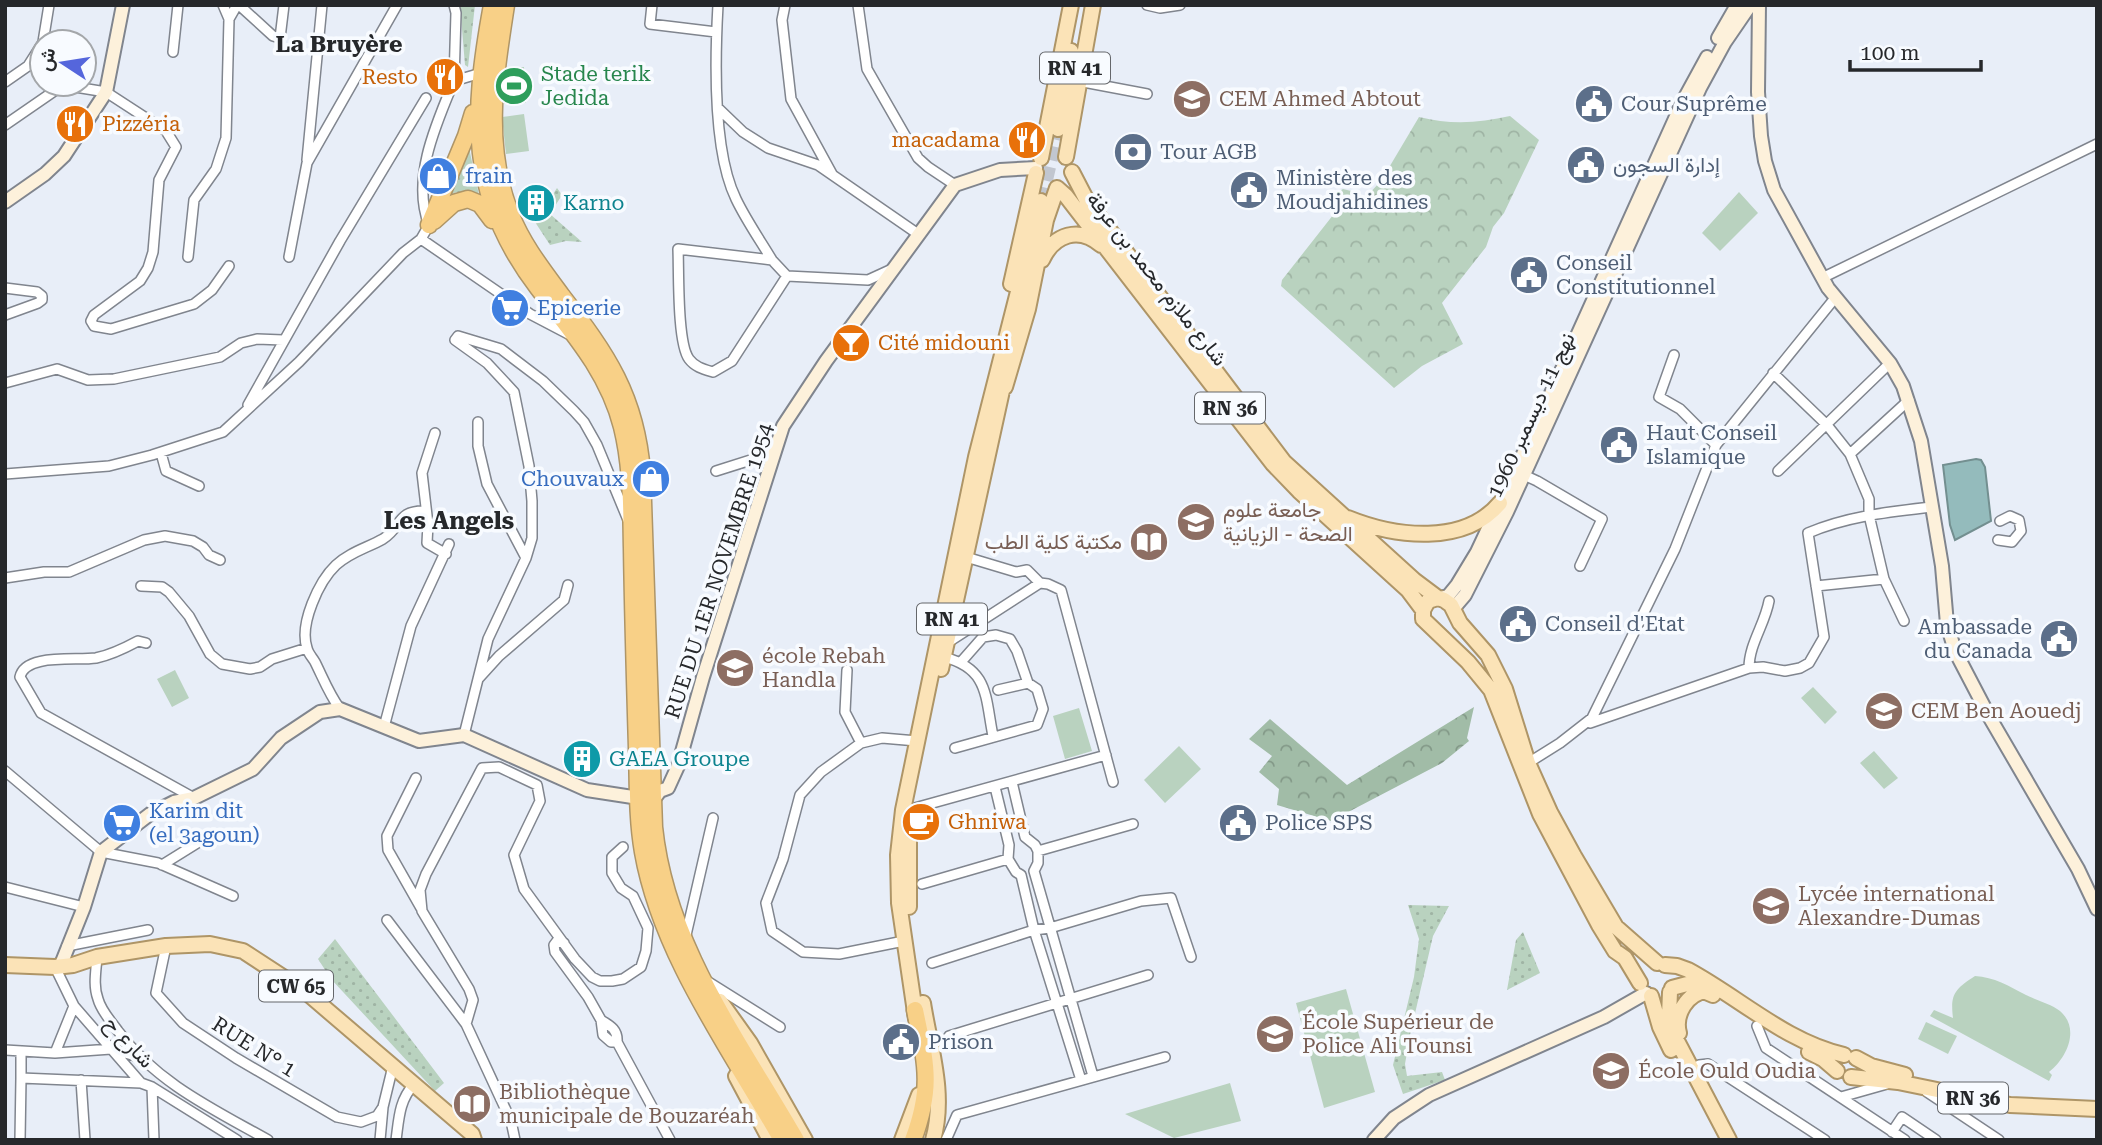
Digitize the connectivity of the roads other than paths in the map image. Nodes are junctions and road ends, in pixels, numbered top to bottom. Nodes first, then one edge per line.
1 (49, 5) edge
2 (122, 5) edge
3 (178, 5) edge
4 (223, 5) edge
5 (238, 5) edge
6 (284, 5) edge
7 (322, 5) edge
8 (397, 5) edge
9 (454, 5) edge
10 (492, 5) edge
11 (506, 5) edge
12 (652, 5) edge
13 (718, 5) edge
14 (785, 5) edge
15 (858, 5) edge
16 (1071, 5) edge
17 (1079, 5) edge
18 (1087, 5) edge
19 (1093, 5) edge
20 (1147, 5) edge
21 (1180, 5) edge
22 (1749, 6) edge
23 (229, 19) junction
24 (45, 28) edge
25 (716, 32) junction
26 (173, 52) dead end
27 (28, 66) edge
28 (481, 73) junction
29 (454, 80) junction
30 (5, 82) edge
31 (1078, 82) junction
32 (106, 92) junction
33 (1147, 94) dead end
34 (426, 98) dead end
35 (718, 108) junction
36 (5, 125) edge
37 (2097, 144) edge
38 (1066, 157) junction
39 (307, 163) junction
40 (1038, 166) junction
41 (1072, 172) junction
42 (835, 179) junction
43 (955, 185) junction
44 (1057, 188) junction
45 (1043, 201) tunnel mouth
46 (5, 202) edge
47 (425, 232) junction
48 (918, 234) junction
49 (508, 240) junction
50 (906, 251) junction
51 (188, 257) dead end
52 (289, 257) dead end
53 (1117, 259) junction
54 (772, 260) junction
55 (229, 266) dead end
56 (787, 276) junction
57 (1822, 278) junction
58 (5, 288) edge
59 (1835, 298) junction
60 (1028, 309) junction
61 (5, 315) edge
62 (579, 339) junction
63 (283, 340) junction
64 (1674, 355) dead end
65 (1890, 363) junction
66 (1773, 373) junction
67 (5, 383) edge
68 (995, 400) junction
69 (1909, 400) junction
70 (243, 414) junction
71 (478, 422) dead end
72 (1827, 425) junction
73 (435, 433) dead end
74 (1716, 445) junction
75 (161, 453) junction
76 (773, 453) junction
77 (1850, 454) junction
78 (716, 471) dead end
79 (1779, 471) dead end
80 (5, 474) edge
81 (1524, 475) junction
82 (199, 486) dead end
83 (1500, 503) junction
84 (1932, 507) junction
85 (425, 510) junction
86 (1337, 512) junction
87 (1869, 515) junction
88 (2000, 521) dead end
89 (631, 526) junction
90 (1998, 540) dead end
91 (449, 544) dead end
92 (446, 554) junction
93 (966, 557) junction
94 (526, 558) junction
95 (220, 559) dead end
96 (1580, 566) dead end
97 (5, 578) edge
98 (1884, 579) junction
99 (1040, 583) junction
100 (568, 585) dead end
101 (141, 586) dead end
102 (1816, 586) junction
103 (1439, 598) junction
104 (1769, 601) dead end
105 (1423, 610) junction
106 (1453, 610) junction
107 (1904, 621) dead end
108 (1435, 629) junction
109 (146, 643) dead end
110 (307, 648) junction
111 (1483, 648) junction
112 (945, 650) junction
113 (961, 662) junction
114 (1468, 662) junction
115 (1749, 668) junction
116 (847, 670) dead end
117 (476, 681) junction
118 (1028, 682) junction
119 (998, 690) dead end
120 (340, 709) junction
121 (1588, 723) junction
122 (384, 727) junction
123 (464, 735) junction
124 (993, 736) junction
125 (916, 741) junction
126 (860, 743) junction
127 (955, 748) dead end
128 (1106, 755) junction
129 (1528, 763) junction
130 (5, 771) edge
131 (416, 778) dead end
132 (1012, 782) junction
133 (1113, 782) dead end
134 (995, 787) junction
135 (194, 798) junction
136 (646, 799) junction
137 (911, 809) junction
138 (713, 818) dead end
139 (1133, 824) dead end
140 (199, 842) dead end
141 (623, 847) dead end
142 (1038, 851) junction
143 (101, 852) junction
144 (1008, 859) junction
145 (162, 865) junction
146 (1034, 871) junction
147 (1021, 875) junction
148 (922, 884) dead end
149 (5, 887) edge
150 (233, 896) dead end
151 (84, 907) junction
152 (2097, 909) edge
153 (422, 911) junction
154 (387, 920) dead end
155 (1050, 928) junction
156 (148, 930) dead end
157 (1034, 930) junction
158 (904, 941) junction
159 (684, 942) junction
160 (565, 943) junction
161 (67, 946) junction
162 (166, 946) junction
163 (97, 957) junction
164 (1191, 957) dead end
165 (932, 963) dead end
166 (1661, 964) junction
167 (5, 965) edge
168 (688, 966) junction
169 (58, 967) junction
170 (1147, 975) dead end
171 (705, 980) junction
172 (1671, 990) junction
173 (1646, 991) junction
174 (1706, 991) junction
175 (1071, 999) junction
176 (1058, 1003) junction
177 (74, 1006) junction
178 (915, 1010) junction
179 (466, 1024) junction
180 (1758, 1026) junction
181 (780, 1027) dead end
182 (949, 1036) dead end
183 (929, 1040) junction
184 (111, 1049) junction
185 (5, 1050) edge
186 (21, 1051) junction
187 (55, 1053) junction
188 (1165, 1056) dead end
189 (141, 1057) junction
190 (1850, 1057) junction
191 (393, 1066) junction
192 (1694, 1073) junction
193 (1844, 1074) junction
194 (1093, 1076) junction
195 (21, 1078) junction
196 (81, 1080) junction
197 (1081, 1080) junction
198 (1898, 1082) junction
199 (141, 1083) junction
200 (414, 1084) junction
201 (152, 1087) junction
202 (1919, 1087) junction
203 (1841, 1097) junction
204 (2097, 1101) edge
205 (383, 1107) junction
206 (2097, 1109) edge
207 (230, 1119) junction
208 (250, 1130) junction
209 (1892, 1132) junction
210 (226, 1137) edge
211 (20, 1140) edge
212 (85, 1140) edge
213 (154, 1140) edge
214 (240, 1140) edge
215 (268, 1140) edge
216 (380, 1140) edge
217 (396, 1140) edge
218 (474, 1140) edge
219 (515, 1140) edge
220 (670, 1140) edge
221 (770, 1140) edge
222 (782, 1140) edge
223 (796, 1140) edge
224 (805, 1140) edge
225 (902, 1140) edge
226 (913, 1140) edge
227 (924, 1140) edge
228 (933, 1140) edge
229 (946, 1140) edge
230 (1374, 1140) edge
231 (1720, 1140) edge
232 (1730, 1140) edge
233 (1825, 1140) edge
234 (1905, 1140) edge
235 (1936, 1140) edge
236 (1999, 1140) edge

1 - 24 street
2 - 32 main road
3 - 26 street
4 - 23 street
5 - 6 street
5 - 23 street
7 - 39 street
8 - 39 street
9 - 29 street
10 - 28 highway
11 - 136 highway
12 - 25 street
13 - 25 street
14 - 42 street
15 - 43 street
16 - 40 main road, RN 41
17 - 18 main road, RN 41
19 - 31 main road, RN 41
20 - 21 street
22 - 57 main road
22 - 81 main road, نهج 11 ديسمبر 1960
22 - 83 main road, نهج 11 ديسمبر 1960
23 - 51 street
25 - 35 street
27 - 30 street
28 - 29 street
28 - 47 highway
28 - 49 highway
29 - 47 street
31 - 33 street
31 - 38 main road, RN 41
32 - 36 street
32 - 46 main road
32 - 55 street
34 - 63 street
35 - 42 street
35 - 54 street
37 - 57 street
38 - 40 main road
38 - 41 main road
39 - 52 street
40 - 43 main road
40 - 44 main road
40 - 68 main road, RN 41
41 - 44 main road
41 - 86 main road, شارع ملازم محمد بن عرفة / RN 36
42 - 48 street
43 - 48 main road, RUE DU 1ER NOVEMBRE 1954
44 - 53 main road, شارع ملازم محمد بن عرفة / RN 36
44 - 60 main road, RN 41
45 - 68 main road, RN 41
47 - 49 highway
47 - 62 street
47 - 70 street
48 - 50 main road, RUE DU 1ER NOVEMBRE 1954
49 - 62 highway
50 - 56 street
50 - 76 main road, RUE DU 1ER NOVEMBRE 1954
53 - 60 main road
53 - 105 main road, شارع ملازم محمد بن عرفة / RN 36
54 - 56 street
54 - 56 street
57 - 59 main road
58 - 61 street
59 - 65 main road
59 - 66 street
60 - 68 main road, RN 41
62 - 89 highway
63 - 67 street
63 - 70 street
64 - 74 street
65 - 69 main road
65 - 72 street
66 - 72 street
66 - 74 street
68 - 93 main road, RN 41
68 - 125 main road, RN 41
69 - 77 street
69 - 84 main road
70 - 75 street
71 - 94 street
72 - 77 street
72 - 79 street
73 - 85 street
74 - 121 street
75 - 80 street
75 - 82 street
76 - 78 street
76 - 136 main road, RUE DU 1ER NOVEMBRE 1954
77 - 87 street
81 - 96 street
81 - 106 main road, نهج 11 ديسمبر 1960
83 - 86 main road
83 - 103 main road, نهج 11 ديسمبر 1960
84 - 87 street
84 - 152 main road
85 - 92 street
85 - 110 street
86 - 103 main road, شارع ملازم محمد بن عرفة / RN 36
87 - 98 street
87 - 102 street
88 - 90 street
89 - 94 street
89 - 136 highway
91 - 92 street
92 - 122 street
93 - 99 street
93 - 112 main road, RN 41
94 - 117 street
95 - 97 street
98 - 102 street
98 - 107 street
99 - 112 street
99 - 128 street
100 - 117 street
101 - 110 street
102 - 115 street
103 - 105 main road
103 - 106 main road
104 - 115 street
105 - 108 main road
106 - 108 main road
106 - 111 main road, RN 36
108 - 114 main road
109 - 135 street
110 - 120 street
111 - 114 main road
111 - 129 main road, RN 36
112 - 113 street
112 - 137 main road, RN 41
113 - 118 street
113 - 124 street
114 - 173 main road
115 - 121 street
116 - 126 street
117 - 123 street
118 - 119 street
118 - 124 street
120 - 122 main road
120 - 135 main road
121 - 129 street
122 - 123 main road
123 - 136 main road
124 - 127 street
125 - 126 street
125 - 158 main road, RN 41
126 - 158 street
128 - 132 street
128 - 133 street
129 - 166 main road, RN 36
130 - 143 street
131 - 153 street
132 - 134 street
132 - 142 street
134 - 137 street
134 - 144 street
135 - 143 main road
136 - 159 highway
136 - 168 highway
137 - 183 main road, RN 41
138 - 159 street
139 - 142 street
140 - 145 street
141 - 160 street
142 - 146 street
143 - 145 street
143 - 151 main road
144 - 147 street
144 - 148 street
145 - 150 street
146 - 147 street
146 - 155 street
147 - 157 street
149 - 151 street
151 - 161 main road
153 - 160 street
153 - 179 street
154 - 179 street
155 - 157 street
155 - 164 street
155 - 175 street
156 - 161 street
157 - 165 street
157 - 176 street
158 - 178 main road, RN 41
159 - 168 highway
160 - 220 street
161 - 169 main road
162 - 163 main road, CW 65
162 - 191 main road, CW 65
162 - 205 street, RUE N° 1
163 - 169 main road, CW 65
163 - 189 street
166 - 172 main road
166 - 173 main road
166 - 190 main road, RN 36
167 - 169 main road, CW 65
168 - 171 main road
168 - 221 main road
168 - 222 highway
168 - 223 highway
169 - 177 street, شارع ح
170 - 175 street
171 - 181 street
171 - 224 main road
172 - 173 main road
172 - 174 main road, RN 36
172 - 192 main road
173 - 230 main road
173 - 231 main road
174 - 180 main road, RN 36
174 - 192 main road
175 - 176 street
175 - 194 street
176 - 182 street
176 - 197 street
177 - 184 street, شارع ح
177 - 187 street
178 - 225 main road
178 - 226 highway
179 - 219 street
180 - 193 main road, RN 36
180 - 203 street
183 - 227 highway
183 - 228 main road
184 - 187 street
184 - 189 street
184 - 199 street, شارع ح
185 - 186 street
186 - 187 street
186 - 195 street
188 - 194 street
189 - 207 street
190 - 193 main road
190 - 204 main road, RN 36
191 - 200 main road, CW 65
191 - 205 street
192 - 232 main road
192 - 233 street
193 - 198 main road, RN 36
194 - 197 street
195 - 196 street
195 - 211 street
196 - 199 street
196 - 212 street
197 - 229 street
198 - 202 main road, RN 36
198 - 203 street
199 - 201 street, شارع ح
200 - 217 street
200 - 218 main road, CW 65
201 - 210 street, شارع ح
201 - 213 street
202 - 206 main road, RN 36
202 - 236 street
203 - 209 street
205 - 216 street
207 - 208 street
207 - 210 street
208 - 214 street
208 - 215 street
209 - 234 street
209 - 235 street
210 - 214 street, شارع ح

